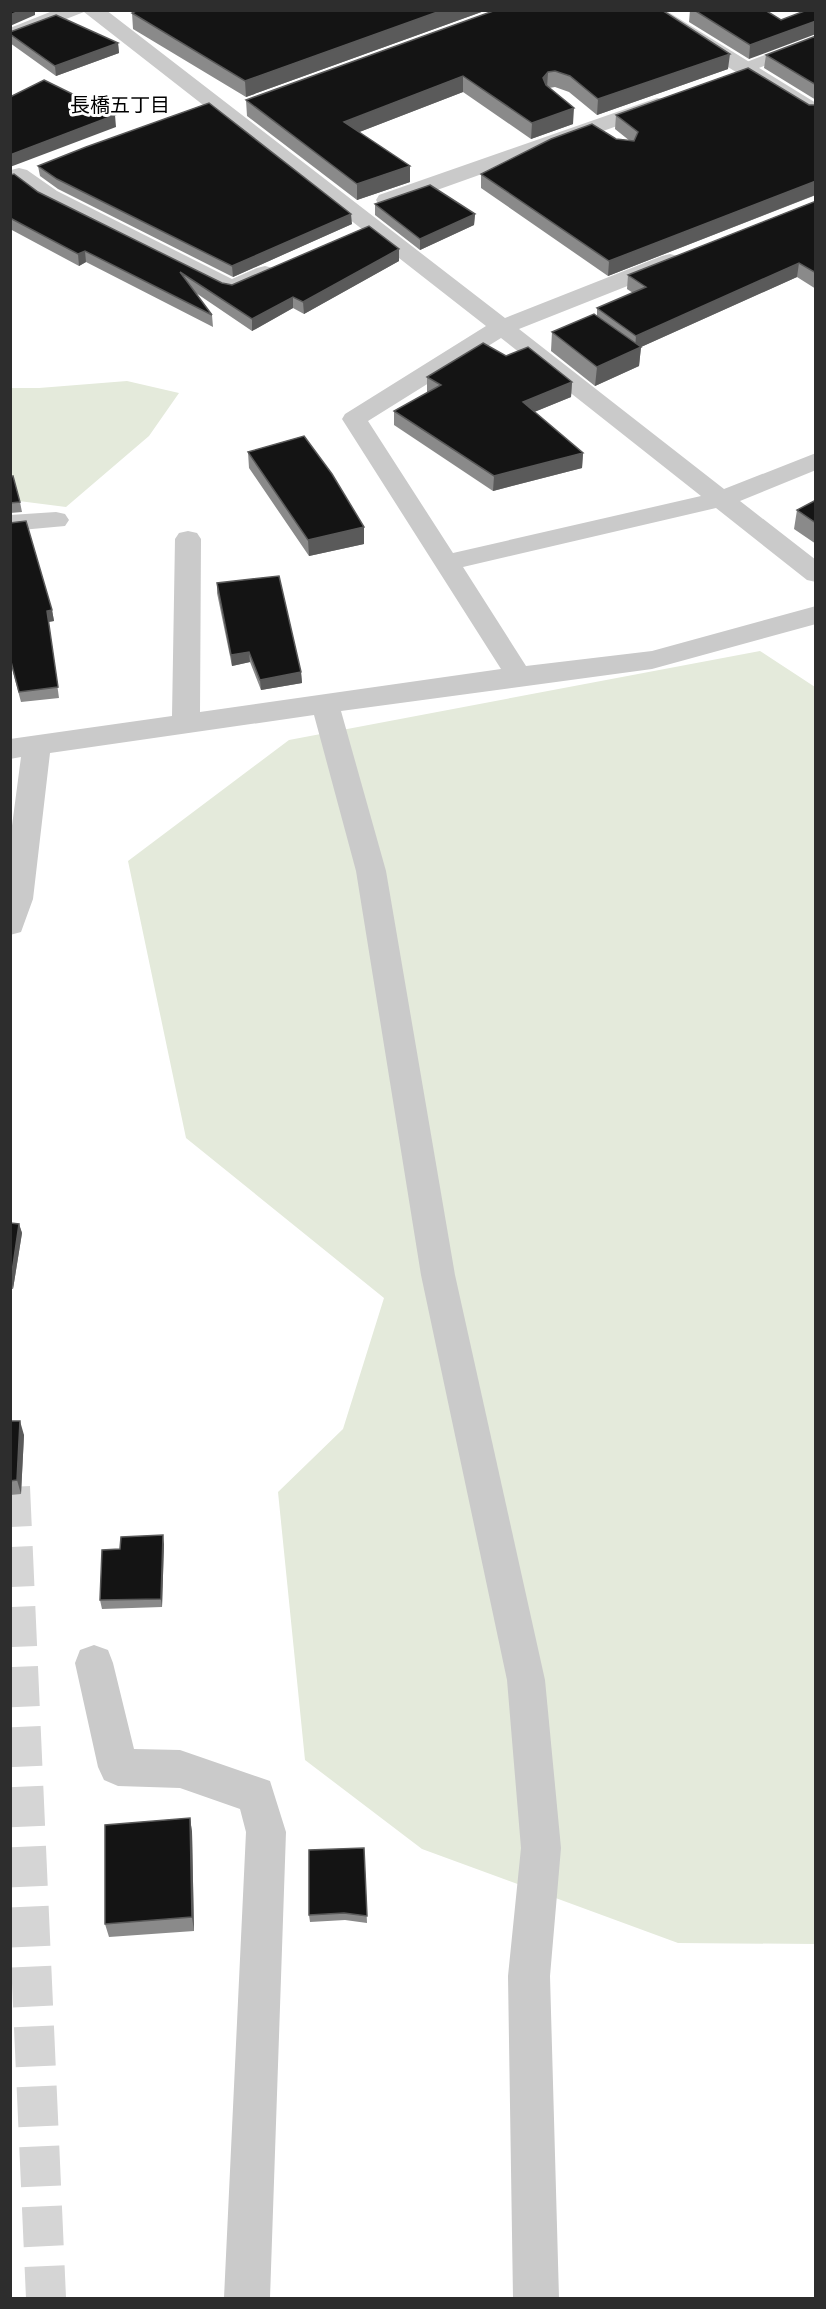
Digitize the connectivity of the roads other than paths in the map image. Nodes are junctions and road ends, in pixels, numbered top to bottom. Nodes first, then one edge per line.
1 (75, 10) edge
2 (93, 10) edge
3 (650, 10) edge
4 (10, 35) edge
5 (816, 40) edge
6 (740, 73) junction
7 (671, 99) edge
8 (248, 106) edge
9 (219, 108) junction
10 (189, 111) edge
11 (816, 112) edge
12 (585, 120) junction
13 (617, 142) edge
14 (23, 173) edge
15 (363, 219) junction
16 (350, 236) edge
17 (686, 255) edge
18 (286, 264) edge
19 (502, 327) junction
20 (816, 461) edge
21 (723, 499) junction
22 (56, 520) dead end
23 (10, 523) edge
24 (189, 539) dead end
25 (446, 563) junction
26 (816, 574) edge
27 (816, 615) edge
28 (519, 676) junction
29 (325, 705) junction
30 (186, 725) junction
31 (24, 747) edge
32 (10, 924) edge
33 (94, 1663) dead end
34 (247, 2298) edge
35 (536, 2298) edge

1 - 4 street
2 - 9 street
3 - 6 street
5 - 6 lane
6 - 11 street
7 - 12 street
8 - 9 street
9 - 10 street
9 - 15 street
12 - 13 street
12 - 15 street
14 - 18 street
15 - 16 street
15 - 19 street
17 - 19 street
19 - 21 street
19 - 25 street
20 - 21 street
21 - 25 street
21 - 26 street
22 - 23 street
24 - 30 street
25 - 28 street
27 - 28 street
28 - 29 street
29 - 30 street
29 - 35 street
30 - 31 street
31 - 32 street
33 - 34 street

